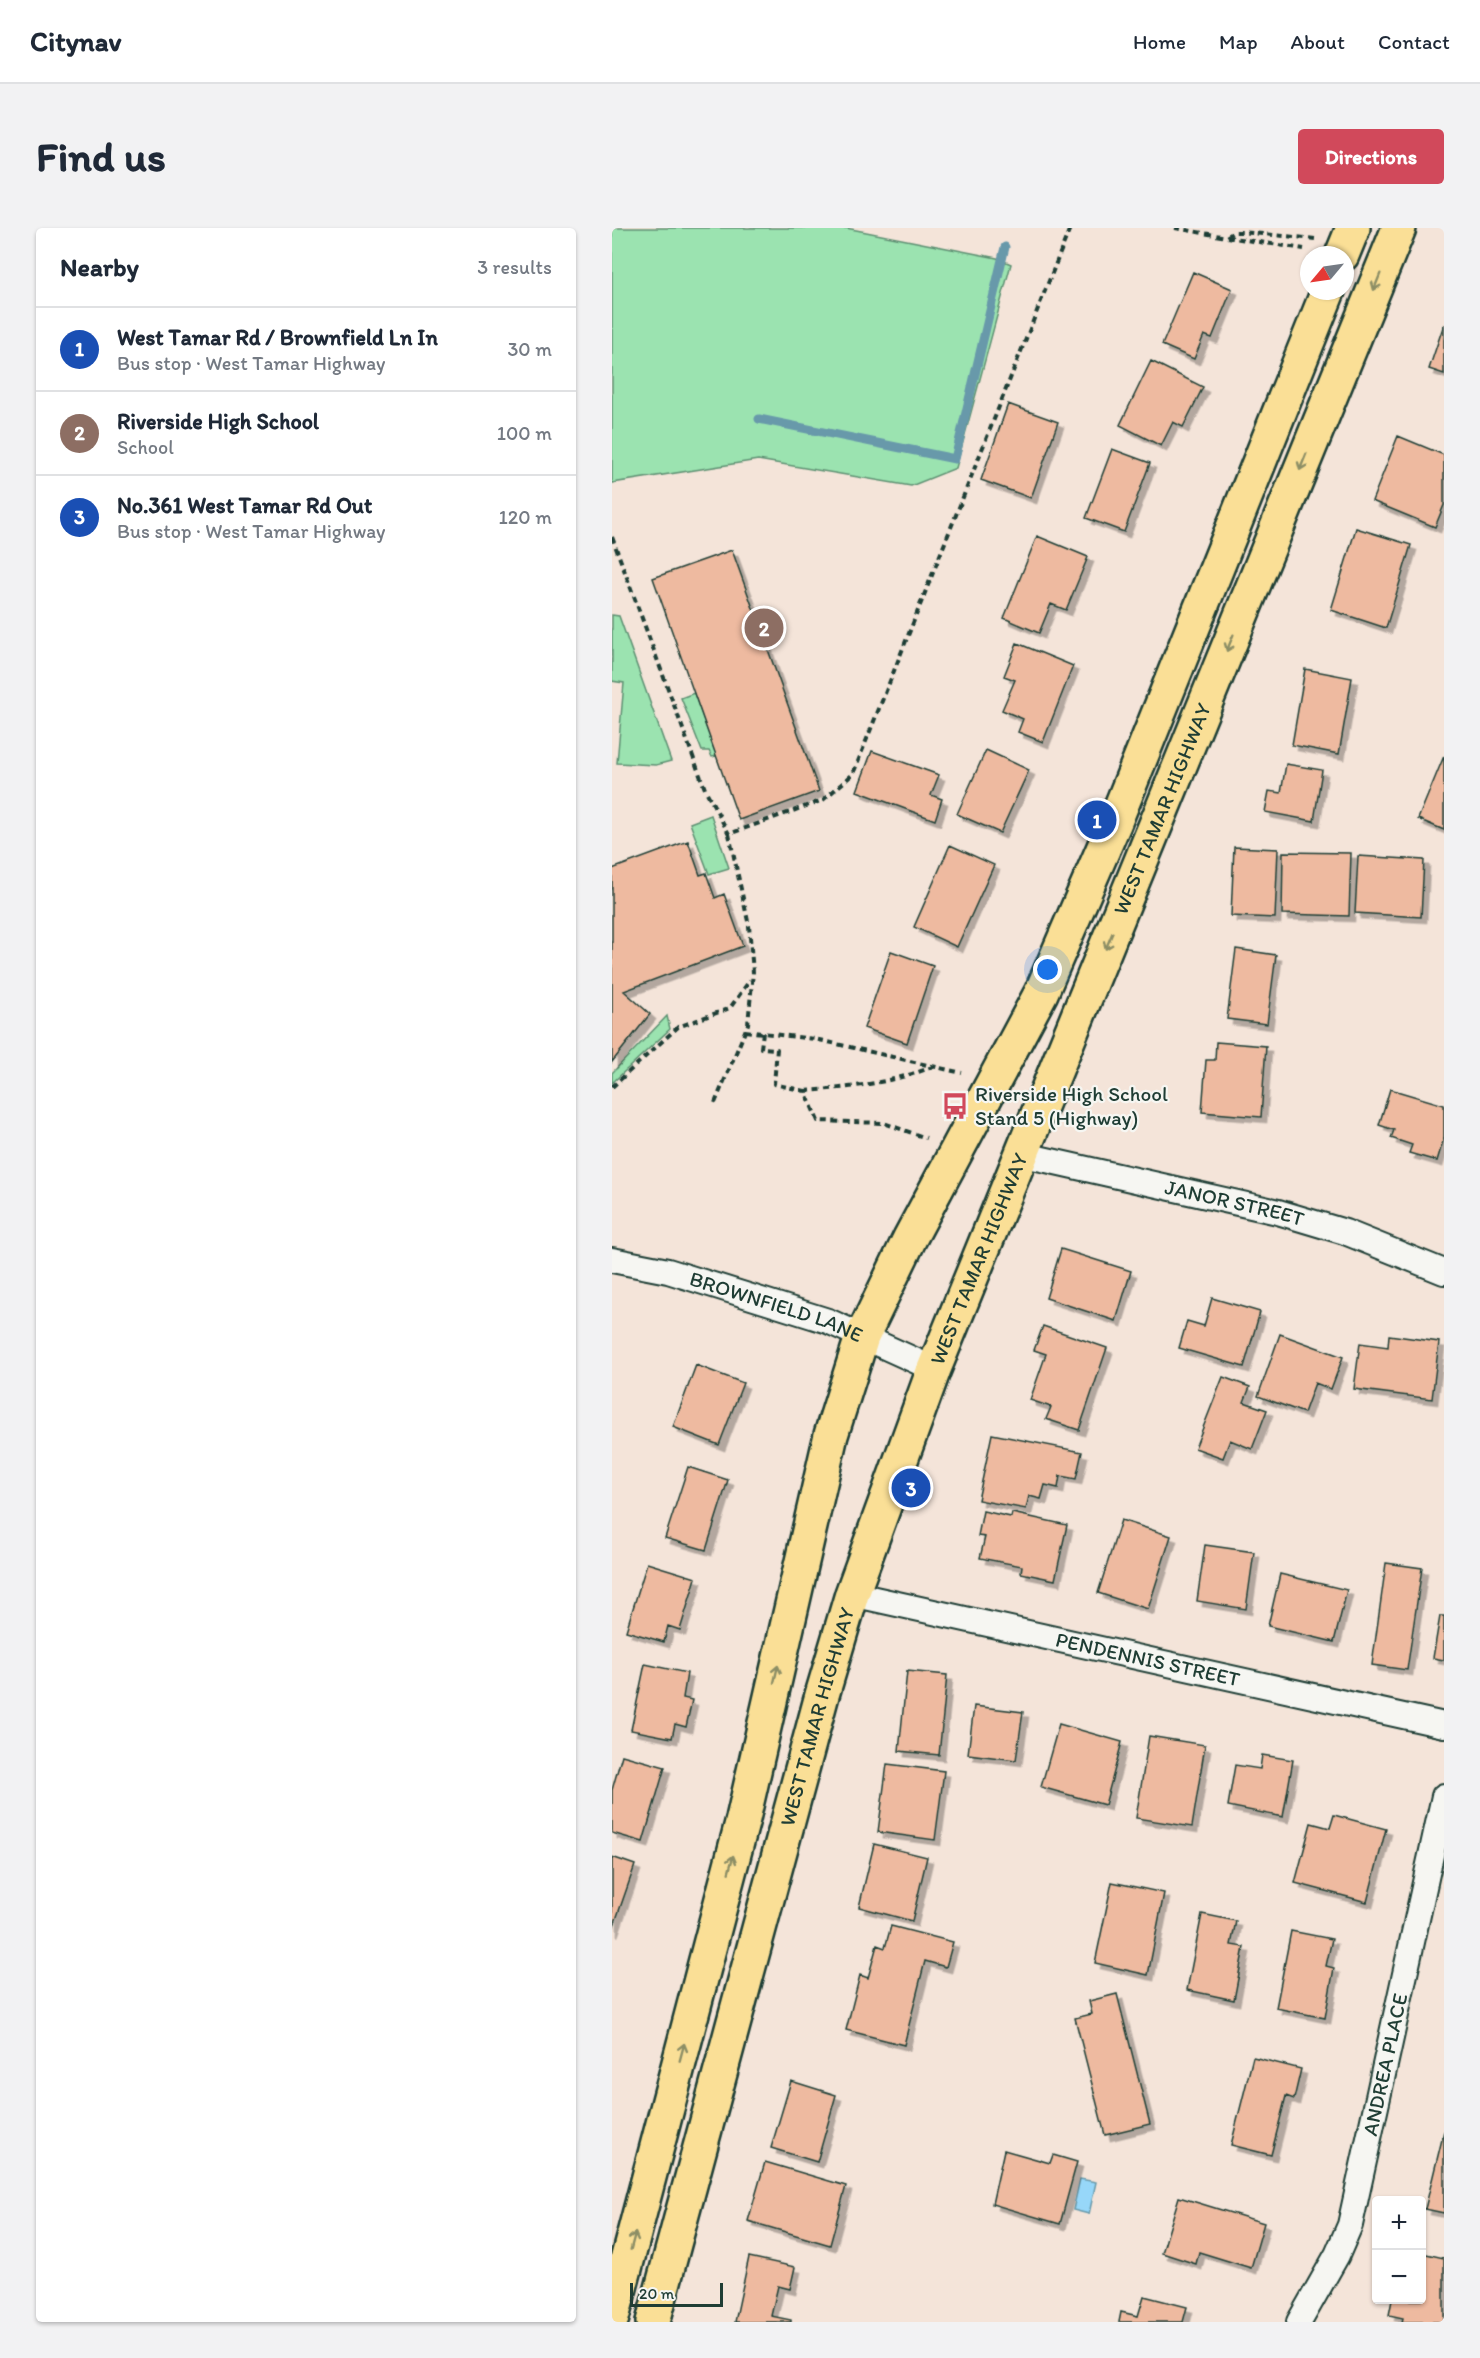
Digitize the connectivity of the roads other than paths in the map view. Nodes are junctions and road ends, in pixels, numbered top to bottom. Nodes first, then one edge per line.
1 (1400, 228) edge
2 (1324, 300) edge
3 (1020, 1154) junction
4 (612, 1260) edge
5 (1444, 1272) edge
6 (862, 1337) junction
7 (934, 1369) junction
8 (852, 1594) junction
9 (1444, 1725) edge
10 (1444, 1796) edge
11 (612, 2318) edge
12 (653, 2322) edge
13 (1299, 2322) edge

1 -> 3 highway, WEST TAMAR HIGHWAY
2 - 6 highway, WEST TAMAR HIGHWAY
3 - 5 street, JANOR STREET
3 - 7 highway, WEST TAMAR HIGHWAY
4 - 6 street, BROWNFIELD LANE
6 - 7 street, BROWNFIELD LANE
11 -> 6 highway, WEST TAMAR HIGHWAY
7 - 8 highway, WEST TAMAR HIGHWAY
8 - 9 street, PENDENNIS STREET
8 - 12 highway, WEST TAMAR HIGHWAY
10 - 13 street, ANDREA PLACE

